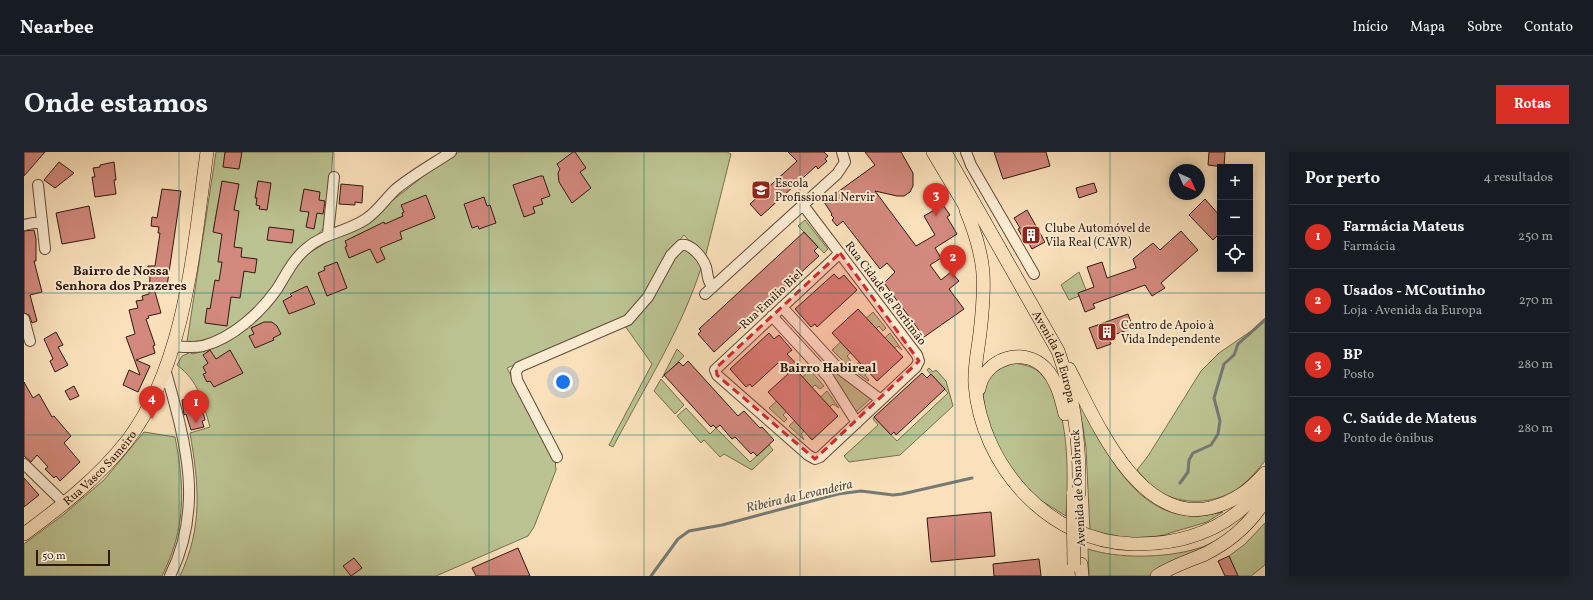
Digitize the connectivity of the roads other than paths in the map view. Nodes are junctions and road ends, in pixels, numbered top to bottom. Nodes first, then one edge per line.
1 (207, 152) edge
2 (452, 152) edge
3 (842, 152) edge
4 (933, 152) edge
5 (945, 152) edge
6 (966, 152) edge
7 (334, 177) dead end
8 (38, 185) dead end
9 (803, 205) junction
10 (966, 210) junction
11 (42, 221) junction
12 (24, 225) edge
13 (328, 234) junction
14 (45, 249) dead end
15 (840, 253) junction
16 (1034, 274) dead end
17 (713, 287) junction
18 (705, 294) dead end
19 (782, 307) junction
20 (772, 316) junction
21 (24, 319) edge
22 (1050, 336) junction
23 (30, 341) dead end
24 (173, 346) junction
25 (720, 364) joint
26 (165, 369) junction
27 (881, 400) junction
28 (1070, 400) junction
29 (980, 407) junction
30 (857, 423) junction
31 (557, 457) dead end
32 (24, 464) edge
33 (1265, 473) edge
34 (1265, 485) edge
35 (1076, 493) junction
36 (1265, 500) edge
37 (65, 504) junction
38 (24, 534) edge
39 (1078, 570) edge
40 (170, 576) edge
41 (1157, 576) edge

1 - 24 main road, Rua Vasco Sameiro
2 - 13 street
3 - 9 street
4 - 10 main road, Avenida da Europa
5 - 22 main road, Avenida da Europa
6 - 16 street
7 - 13 street
8 - 11 street
9 - 15 street, Rua Cidade de Portimão
9 - 17 street
10 - 28 main road, Avenida da Europa
10 - 29 main road
11 - 12 street
11 - 14 street
13 - 24 street
15 - 19 street, Rua Emílio Biel
15 - 27 street, Rua Cidade de Portimão
17 - 18 street
17 - 31 street
19 - 20 street, Rua Emílio Biel
19 - 27 street
20 - 25 street, Rua Emílio Biel
20 - 30 street
21 - 23 street
22 - 28 main road, Avenida da Europa
22 - 33 main road
24 - 26 main road, Rua Vasco Sameiro
25 - 30 street, Rua Cidade de Portimão
26 - 37 main road, Rua Vasco Sameiro
26 - 40 street
27 - 30 street, Rua Cidade de Portimão
28 - 35 main road, Avenida de Osnabruck
29 - 34 main road
29 - 35 main road
32 - 37 street
35 - 39 main road, Avenida de Osnabruck
36 - 41 main road
37 - 38 main road, Rua Vasco Sameiro

